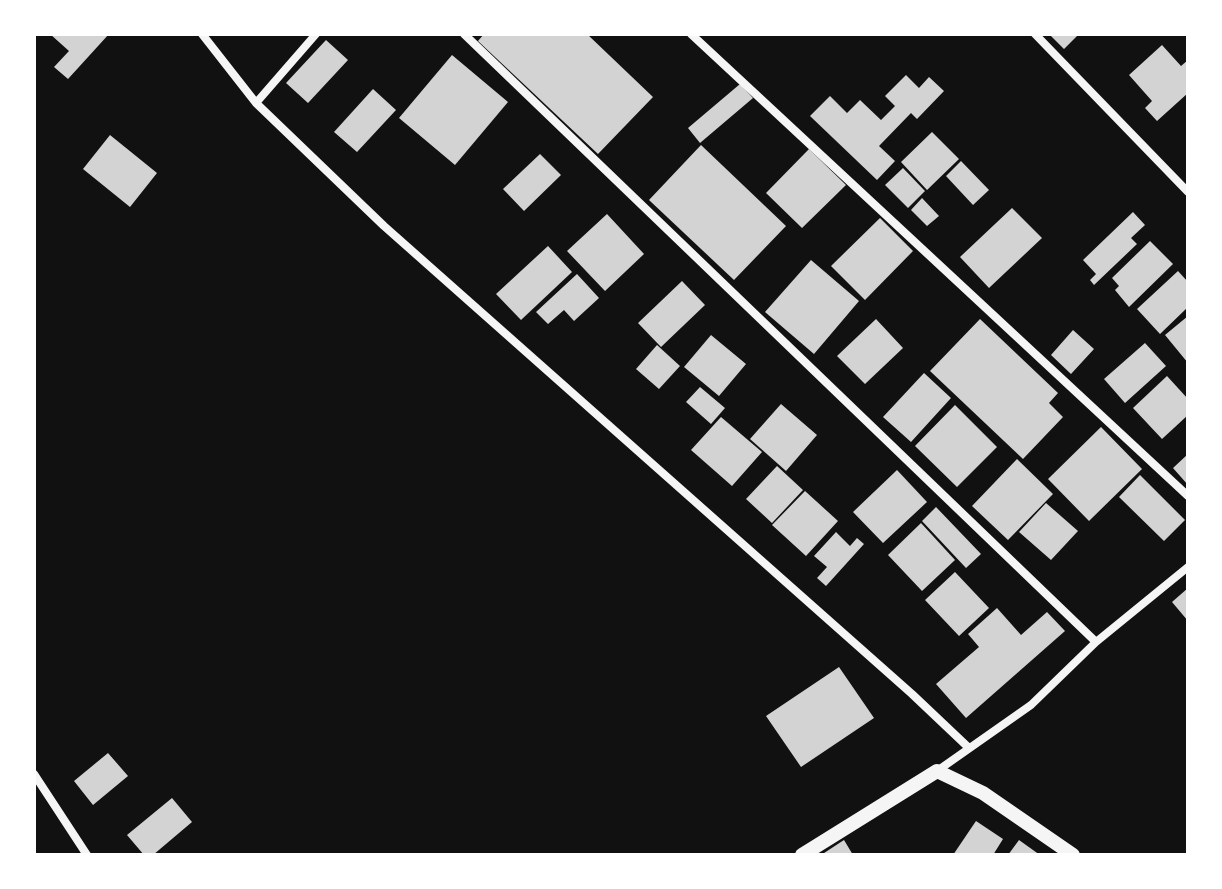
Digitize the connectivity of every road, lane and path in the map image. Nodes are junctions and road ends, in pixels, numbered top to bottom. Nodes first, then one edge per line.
1 (202, 34) edge
2 (316, 34) edge
3 (464, 34) edge
4 (691, 34) edge
5 (1035, 34) edge
6 (256, 103) junction
7 (1188, 192) edge
8 (1188, 496) edge
9 (1188, 567) edge
10 (1096, 642) junction
11 (969, 748) junction
12 (937, 771) junction
13 (34, 774) edge
14 (87, 855) edge
15 (802, 855) edge
16 (1073, 855) edge

1 - 6 street
2 - 6 street
3 - 10 street
4 - 8 street
5 - 7 street
6 - 11 street
9 - 10 street
10 - 11 street
11 - 12 street
12 - 15 street
12 - 16 street
13 - 14 street

